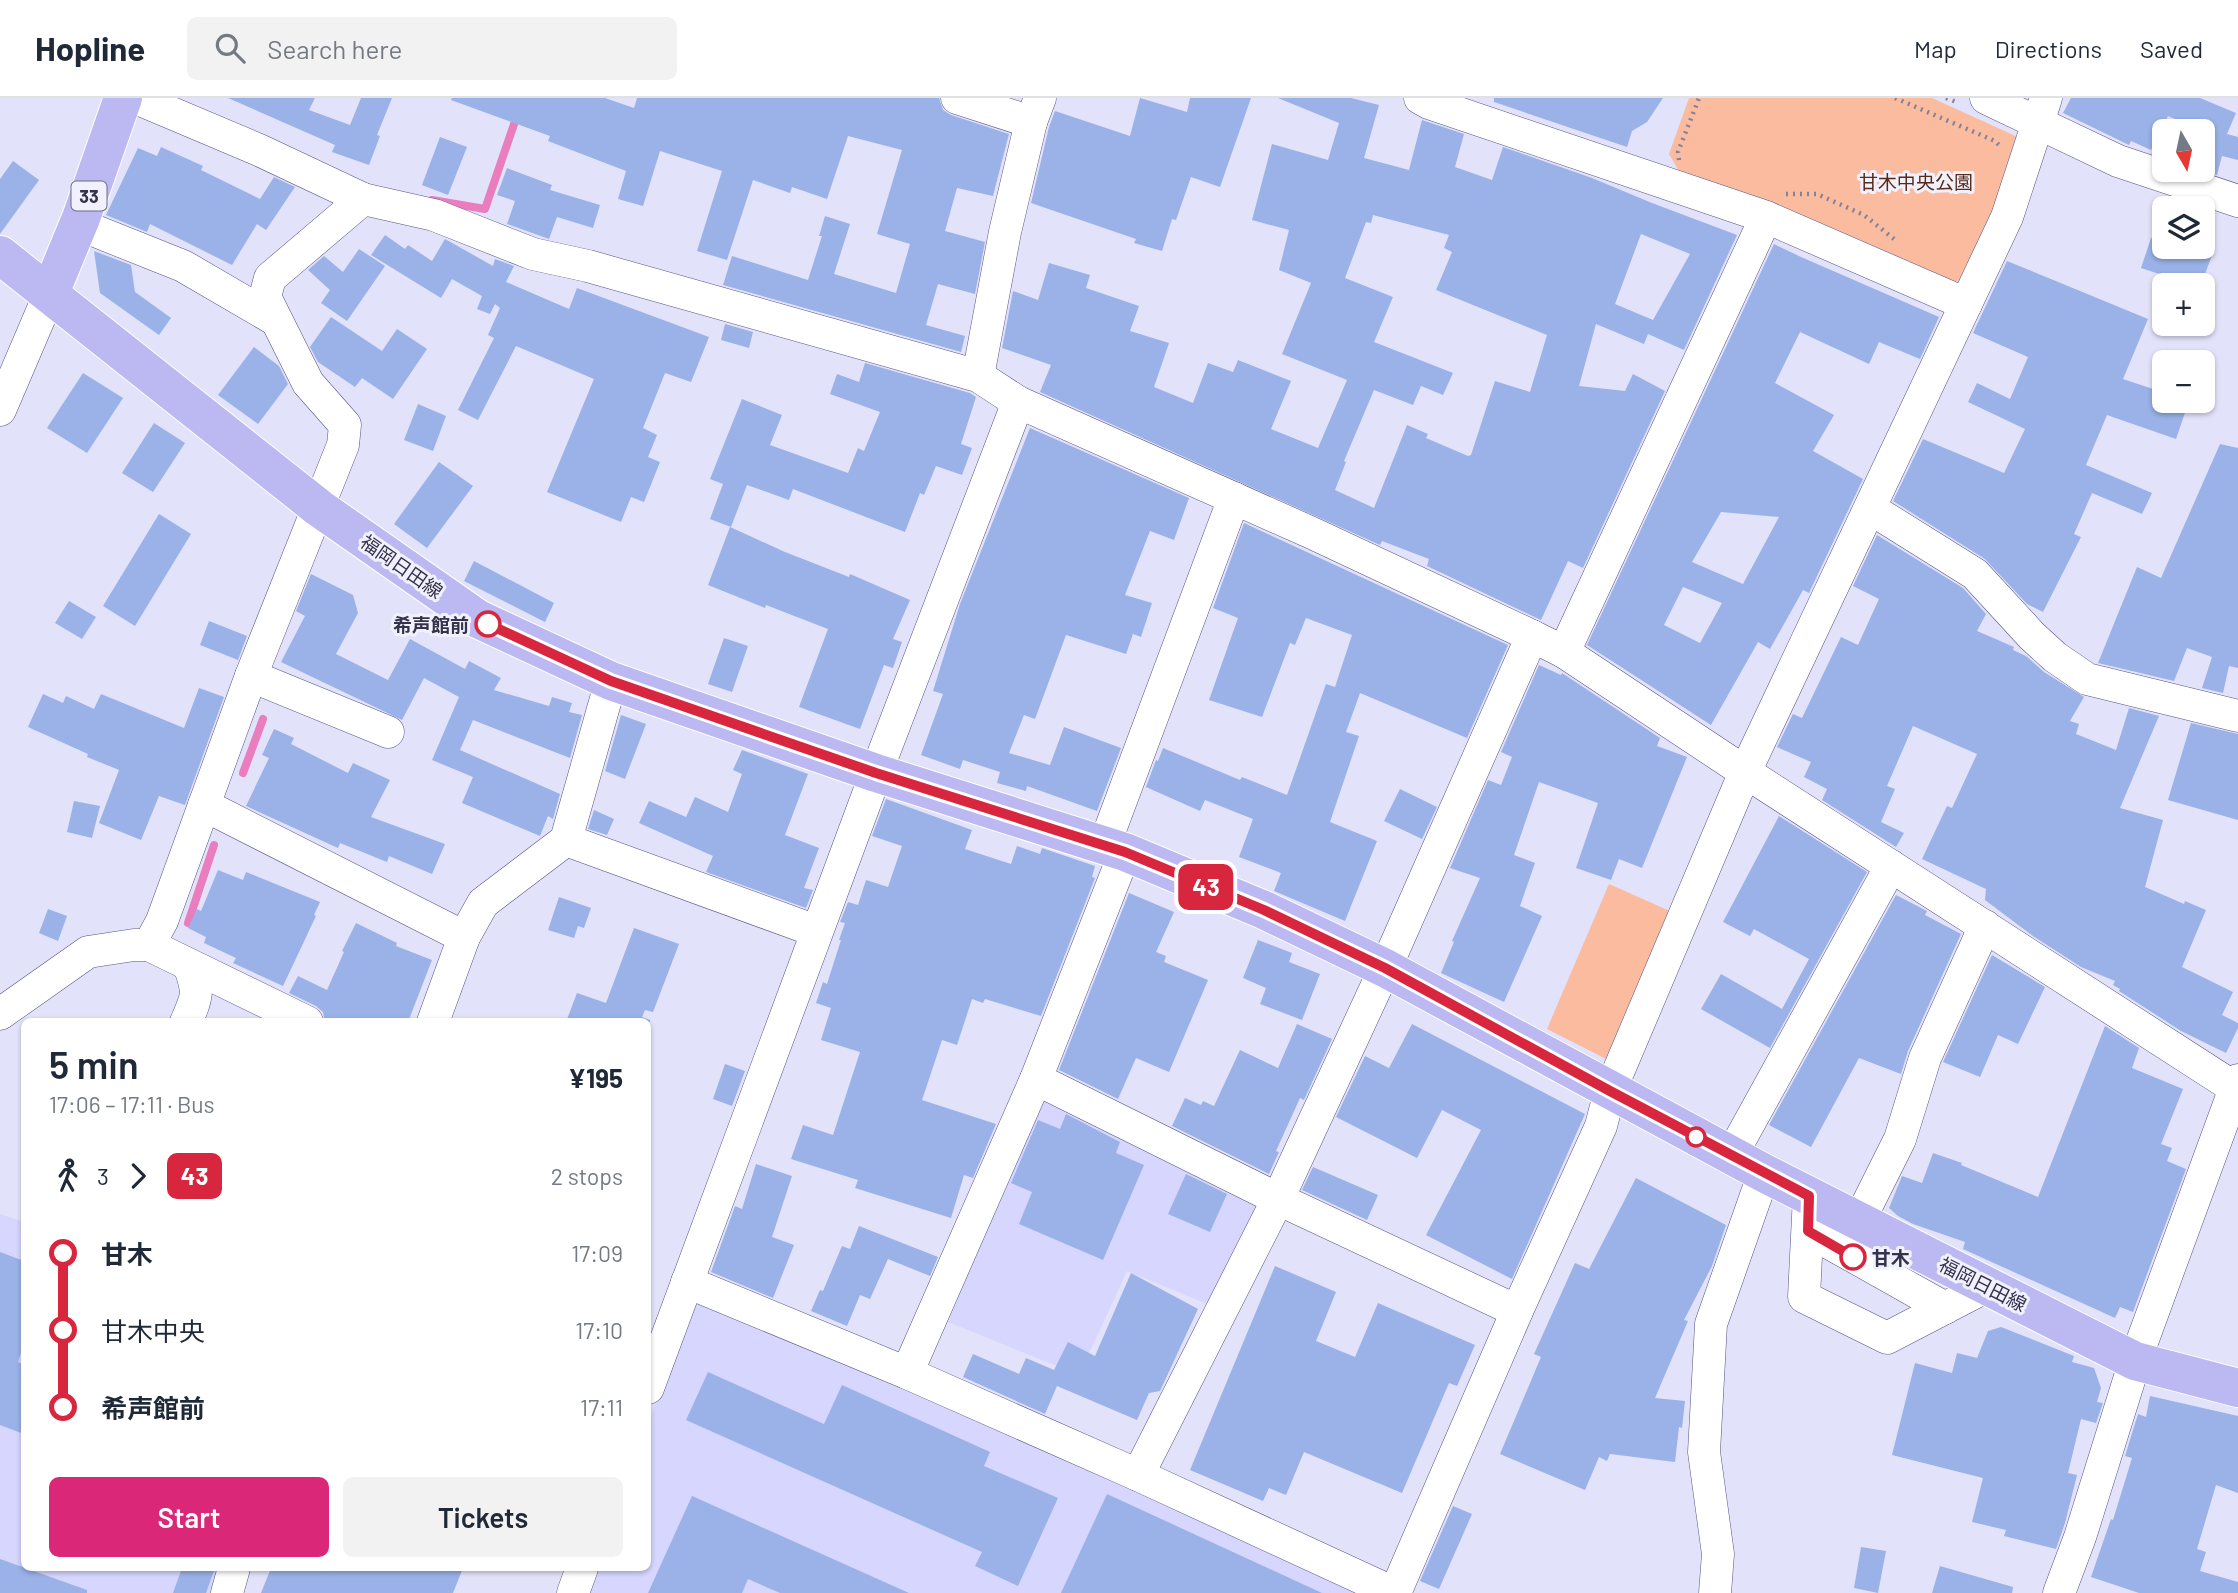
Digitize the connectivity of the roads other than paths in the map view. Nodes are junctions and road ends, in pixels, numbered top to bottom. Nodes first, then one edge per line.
1 (123, 98) edge
2 (136, 98) edge
3 (957, 98) edge
4 (1420, 98) edge
5 (1986, 98) edge
6 (1035, 110) edge
7 (2042, 110) edge
8 (363, 199) junction
9 (2238, 201) edge
10 (1773, 205) junction
11 (78, 224) junction
12 (0, 255) edge
13 (50, 293) junction
14 (1966, 304) junction
15 (274, 319) junction
16 (978, 376) junction
17 (1018, 402) junction
18 (0, 410) edge
19 (1234, 498) junction
20 (319, 508) junction
21 (1871, 509) junction
22 (1532, 636) junction
23 (1564, 652) junction
24 (251, 676) junction
25 (611, 681) junction
26 (2238, 716) edge
27 (388, 732) dead end
28 (1745, 772) junction
29 (876, 773) junction
30 (204, 805) junction
31 (566, 840) junction
32 (1114, 849) junction
33 (1891, 866) junction
34 (1985, 926) junction
35 (816, 932) junction
36 (464, 937) junction
37 (149, 945) junction
38 (189, 965) junction
39 (1385, 968) junction
40 (265, 1013) edge
41 (0, 1014) edge
42 (188, 1018) edge
43 (288, 1018) edge
44 (434, 1018) edge
45 (1036, 1079) junction
46 (2237, 1087) edge
47 (1610, 1091) junction
48 (1731, 1156) junction
49 (1764, 1173) junction
50 (1279, 1199) junction
51 (1808, 1214) junction
52 (1859, 1222) junction
53 (687, 1282) junction
54 (1987, 1286) junction
55 (1945, 1308) junction
56 (1517, 1311) junction
57 (2135, 1361) junction
58 (907, 1373) junction
59 (651, 1380) edge
60 (2238, 1388) edge
61 (1138, 1475) junction
62 (233, 1571) edge
63 (581, 1571) edge
64 (227, 1593) edge
65 (573, 1593) edge
66 (1395, 1593) edge
67 (1715, 1593) edge
68 (2059, 1593) edge

1 - 11 main road, 33
2 - 8 street
3 - 6 street
4 - 10 street
5 - 7 street
6 - 16 street
7 - 9 street
7 - 14 street
8 - 15 street
8 - 16 street
10 - 14 street
10 - 23 street
11 - 13 main road, 33
11 - 15 street
12 - 13 main road, 福岡日田線
13 - 18 street
13 - 20 main road, 福岡日田線
14 - 21 street
15 - 20 street
16 - 17 street
17 - 19 street
17 - 29 street
19 - 22 street
19 - 32 street
20 - 24 street
20 - 25 main road, 福岡日田線
21 - 26 street
21 - 28 street
22 - 23 street
22 - 39 street
23 - 28 street
24 - 27 street
24 - 30 street
25 - 29 main road, 福岡日田線
25 - 31 street
28 - 33 street
28 - 47 street
29 - 32 main road, 福岡日田線
29 - 35 street
30 - 36 street
30 - 37 street
31 - 35 street
31 - 36 street
32 - 39 main road, 福岡日田線
32 - 45 street
33 - 34 street
33 - 48 street
34 - 46 street
34 - 52 street
35 - 53 street
36 - 44 street
37 - 38 street
37 - 41 street
38 - 40 street
38 - 42 street
39 - 47 main road, 福岡日田線
39 - 50 street
40 - 43 street
45 - 50 street
45 - 58 street
46 - 57 street
47 - 48 main road, 福岡日田線
47 - 56 street
48 - 49 main road, 福岡日田線
49 - 51 main road, 福岡日田線
49 - 67 street
50 - 56 street
50 - 61 street
51 - 52 main road, 福岡日田線
51 - 55 street
51 - 55 street
52 - 54 main road, 福岡日田線
53 - 58 street
53 - 59 street
54 - 55 street
54 - 57 main road, 福岡日田線
56 - 66 street
57 - 60 main road, 福岡日田線
57 - 68 street
58 - 61 street
61 - 66 street
62 - 64 street
63 - 65 street

